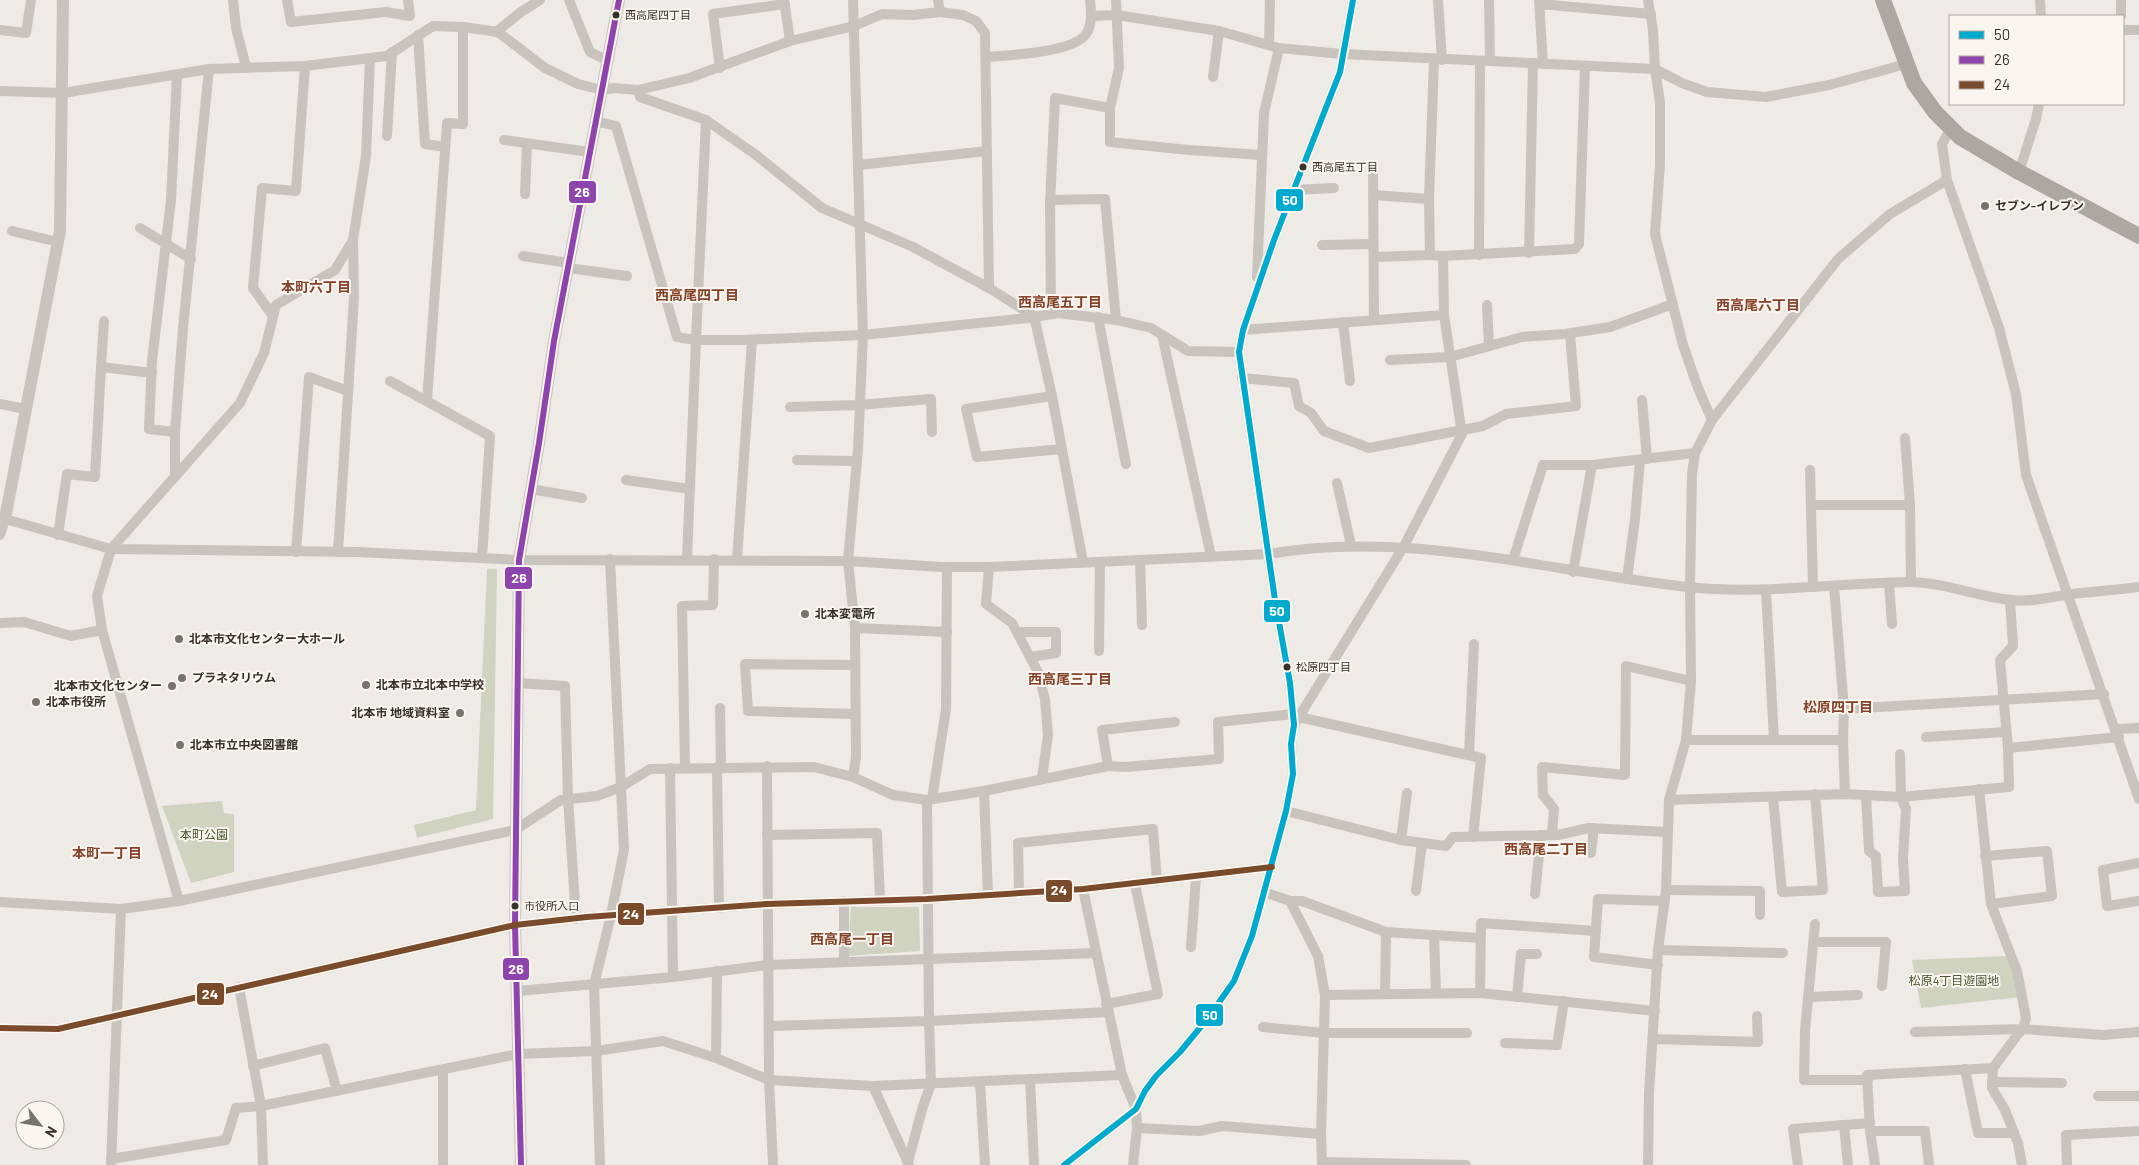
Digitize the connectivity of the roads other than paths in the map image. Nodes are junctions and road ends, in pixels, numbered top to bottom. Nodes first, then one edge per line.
1 (31, 0) edge
2 (63, 0) edge
3 (233, 0) edge
4 (287, 0) edge
5 (408, 0) edge
6 (540, 0) edge
7 (569, 0) edge
8 (619, 0) edge
9 (853, 0) edge
10 (938, 0) edge
11 (1090, 0) edge
12 (1116, 0) edge
13 (1270, 0) edge
14 (1352, 0) edge
15 (1438, 0) edge
16 (1489, 0) edge
17 (1648, 0) edge
18 (1883, 0) edge
19 (2040, 0) edge
20 (2121, 0) edge
21 (784, 2) edge
22 (1540, 2) edge
23 (940, 12) junction
24 (1651, 14) junction
25 (1117, 15) junction
26 (2041, 15) edge
27 (2121, 15) edge
28 (1092, 16) junction
29 (854, 26) junction
30 (463, 27) junction
31 (0, 30) edge
32 (2124, 30) edge
33 (2139, 30) edge
34 (1219, 31) junction
35 (496, 32) junction
36 (418, 35) junction
37 (790, 41) junction
38 (1274, 46) junction
39 (392, 52) junction
40 (1342, 54) junction
41 (986, 57) junction
42 (370, 58) junction
43 (1438, 60) junction
44 (608, 61) junction
45 (1485, 61) junction
46 (1538, 64) junction
47 (1906, 64) junction
48 (305, 66) junction
49 (1585, 66) junction
50 (246, 67) junction
51 (720, 68) junction
52 (209, 69) junction
53 (1655, 69) junction
54 (177, 75) junction
55 (1213, 77) dead end
56 (602, 90) junction
57 (638, 90) junction
58 (0, 91) edge
59 (62, 93) junction
60 (2039, 105) edge
61 (1110, 108) junction
62 (706, 120) junction
63 (595, 121) junction
64 (1951, 128) junction
65 (387, 136) dead end
66 (504, 140) dead end
67 (527, 144) junction
68 (445, 147) junction
69 (987, 151) junction
70 (589, 152) junction
71 (1262, 155) junction
72 (858, 165) junction
73 (1373, 167) dead end
74 (2019, 172) junction
75 (1947, 180) junction
76 (1334, 188) dead end
77 (1294, 190) junction
78 (525, 194) dead end
79 (1373, 195) junction
80 (1429, 199) junction
81 (1050, 200) junction
82 (859, 225) junction
83 (140, 228) dead end
84 (12, 231) dead end
85 (2139, 236) edge
86 (353, 240) junction
87 (58, 242) junction
88 (165, 243) junction
89 (1373, 244) junction
90 (1322, 245) dead end
91 (1529, 253) junction
92 (1430, 255) junction
93 (1479, 255) junction
94 (523, 256) dead end
95 (1443, 256) junction
96 (1375, 257) junction
97 (191, 259) junction
98 (568, 265) junction
99 (627, 276) dead end
100 (989, 288) junction
101 (1256, 290) junction
102 (1488, 304) dead end
103 (1673, 304) junction
104 (1051, 314) junction
105 (1444, 315) junction
106 (273, 316) junction
107 (1034, 316) junction
108 (1098, 317) junction
109 (1116, 320) junction
110 (1374, 320) junction
111 (104, 321) dead end
112 (1343, 322) junction
113 (1243, 330) junction
114 (1570, 334) junction
115 (863, 335) junction
116 (1162, 335) junction
117 (696, 340) junction
118 (752, 340) junction
119 (1489, 346) junction
120 (1238, 352) junction
121 (1450, 357) junction
122 (1390, 360) dead end
123 (101, 367) junction
124 (152, 373) junction
125 (1242, 378) junction
126 (1350, 380) dead end
127 (390, 382) dead end
128 (348, 391) junction
129 (1052, 396) junction
130 (1642, 400) dead end
131 (427, 402) junction
132 (0, 404) edge
133 (859, 405) junction
134 (790, 407) dead end
135 (25, 409) junction
136 (1712, 420) junction
137 (1461, 429) junction
138 (175, 432) junction
139 (932, 432) dead end
140 (1905, 438) dead end
141 (1062, 448) junction
142 (1695, 453) junction
143 (797, 460) dead end
144 (1644, 460) junction
145 (857, 461) junction
146 (1126, 464) dead end
147 (1592, 465) junction
148 (1810, 470) dead end
149 (175, 477) junction
150 (626, 480) dead end
151 (1337, 483) dead end
152 (531, 489) junction
153 (690, 489) junction
154 (582, 498) dead end
155 (1812, 505) junction
156 (1910, 505) junction
157 (2, 518) edge
158 (0, 535) edge
159 (58, 535) junction
160 (1351, 545) junction
161 (1404, 546) junction
162 (111, 549) junction
163 (296, 552) junction
164 (338, 552) junction
165 (1269, 554) junction
166 (1211, 556) junction
167 (482, 558) junction
168 (610, 559) junction
169 (686, 559) junction
170 (714, 559) junction
171 (519, 560) junction
172 (737, 560) junction
173 (1140, 560) junction
174 (1513, 560) junction
175 (848, 561) junction
176 (1083, 562) junction
177 (1100, 562) junction
178 (989, 566) junction
179 (947, 567) junction
180 (1573, 572) junction
181 (1627, 579) junction
182 (1911, 582) junction
183 (1889, 583) junction
184 (1834, 586) junction
185 (1690, 587) junction
186 (1813, 587) junction
187 (2139, 587) edge
188 (1766, 590) junction
189 (2069, 595) junction
190 (2010, 600) junction
191 (0, 623) edge
192 (1892, 624) dead end
193 (1142, 625) dead end
194 (855, 628) junction
195 (102, 630) junction
196 (947, 632) junction
197 (1018, 632) junction
198 (1474, 644) dead end
199 (1099, 652) dead end
200 (1031, 657) junction
201 (855, 665) junction
202 (1690, 681) junction
203 (517, 683) junction
204 (2104, 694) junction
205 (2003, 700) junction
206 (720, 708) dead end
207 (1844, 709) junction
208 (855, 714) junction
209 (1295, 719) junction
210 (1175, 722) dead end
211 (2139, 728) edge
212 (2006, 732) junction
213 (2117, 733) junction
214 (1926, 736) dead end
215 (1686, 740) junction
216 (1774, 740) junction
217 (1843, 740) junction
218 (2008, 748) junction
219 (1900, 754) dead end
220 (1469, 755) junction
221 (767, 766) junction
222 (1108, 766) junction
223 (719, 767) junction
224 (670, 768) junction
225 (685, 768) junction
226 (854, 776) junction
227 (1042, 778) junction
228 (621, 787) junction
229 (1979, 789) junction
230 (984, 791) junction
231 (1407, 793) dead end
232 (1815, 794) junction
233 (1844, 794) junction
234 (1866, 796) junction
235 (1773, 797) junction
236 (1902, 797) junction
237 (568, 798) junction
238 (930, 799) junction
239 (2139, 799) edge
240 (1669, 800) junction
241 (1286, 811) junction
242 (1594, 828) junction
243 (515, 830) junction
244 (1667, 832) junction
245 (767, 835) junction
246 (1541, 835) junction
247 (1552, 835) junction
248 (1473, 837) junction
249 (1401, 840) junction
250 (1422, 842) junction
251 (1591, 853) dead end
252 (1985, 856) junction
253 (2139, 863) edge
254 (1272, 868) junction
255 (1196, 877) junction
256 (1156, 881) junction
257 (1135, 884) junction
258 (1083, 889) junction
259 (1416, 891) dead end
260 (1264, 892) junction
261 (1019, 893) junction
262 (1535, 894) dead end
263 (988, 895) junction
264 (1666, 896) junction
265 (927, 899) junction
266 (880, 900) junction
267 (179, 901) junction
268 (844, 901) junction
269 (1290, 901) junction
270 (2139, 901) edge
271 (0, 902) edge
272 (767, 904) junction
273 (1990, 904) junction
274 (719, 908) junction
275 (121, 909) junction
276 (672, 911) junction
277 (611, 915) junction
278 (1760, 915) dead end
279 (576, 919) junction
280 (1816, 924) dead end
281 (515, 925) junction
282 (1386, 932) junction
283 (1596, 932) junction
284 (1434, 935) junction
285 (1480, 938) junction
286 (1814, 942) junction
287 (1190, 947) dead end
288 (1658, 950) junction
289 (1096, 953) junction
290 (1783, 953) dead end
291 (1537, 954) dead end
292 (928, 960) junction
293 (844, 962) junction
294 (768, 965) junction
295 (1658, 966) junction
296 (717, 971) junction
297 (673, 977) junction
298 (594, 984) junction
299 (239, 986) junction
300 (1882, 986) dead end
301 (518, 991) junction
302 (1480, 992) junction
303 (1436, 993) junction
304 (1385, 994) junction
305 (1325, 995) junction
306 (1858, 995) dead end
307 (1517, 996) junction
308 (1808, 997) junction
309 (1564, 1002) junction
310 (1107, 1008) junction
311 (1655, 1011) junction
312 (118, 1015) junction
313 (1756, 1016) dead end
314 (929, 1021) junction
315 (770, 1026) junction
316 (1263, 1027) dead end
317 (0, 1028) edge
318 (2023, 1029) junction
319 (1915, 1032) dead end
320 (2139, 1032) edge
321 (1324, 1033) junction
322 (1467, 1033) dead end
323 (1653, 1039) junction
324 (1505, 1043) dead end
325 (596, 1051) junction
326 (518, 1054) junction
327 (716, 1058) junction
328 (253, 1066) junction
329 (1993, 1068) junction
330 (1965, 1069) junction
331 (443, 1070) junction
332 (1122, 1075) junction
333 (769, 1080) junction
334 (1030, 1080) junction
335 (1868, 1080) junction
336 (980, 1082) junction
337 (1992, 1082) junction
338 (2062, 1083) dead end
339 (932, 1084) junction
340 (873, 1086) junction
341 (337, 1091) junction
342 (2098, 1096) dead end
343 (2139, 1096) edge
344 (261, 1106) junction
345 (1136, 1109) junction
346 (1844, 1125) junction
347 (1870, 1127) junction
348 (1137, 1128) junction
349 (2139, 1131) edge
350 (2014, 1133) junction
351 (1320, 1134) junction
352 (111, 1162) edge
353 (1322, 1163) edge
354 (912, 1164) edge
355 (263, 1165) edge
356 (443, 1165) edge
357 (521, 1165) edge
358 (600, 1165) edge
359 (773, 1165) edge
360 (985, 1165) edge
361 (1034, 1165) edge
362 (1064, 1165) edge
363 (1133, 1165) edge
364 (1466, 1165) edge
365 (1648, 1165) edge
366 (1798, 1165) edge
367 (1848, 1165) edge
368 (1875, 1165) edge
369 (1929, 1165) edge
370 (2022, 1165) edge
371 (2067, 1165) edge

1 - 31 street
2 - 59 street
3 - 50 street
4 - 5 street
6 - 35 street
7 - 44 street
8 - 44 street
9 - 29 street
10 - 23 street
11 - 28 street
12 - 25 street
13 - 38 street
14 - 40 street
15 - 43 street
16 - 45 street
17 - 24 street
18 - 47 main road
19 - 26 street
20 - 27 street
21 - 37 street
21 - 51 street
22 - 24 street
22 - 46 street
23 - 29 street
23 - 41 street
24 - 53 street
25 - 28 street
25 - 34 street
25 - 61 street
28 - 41 street
29 - 37 street
29 - 72 street
30 - 35 street
30 - 36 street
30 - 68 street
32 - 33 street
34 - 38 street
34 - 55 street
35 - 56 street
36 - 39 street
36 - 68 street
37 - 51 street
38 - 40 street
38 - 71 street
39 - 42 street
39 - 65 street
40 - 43 street
40 - 77 street
41 - 69 street
42 - 48 street
42 - 86 street
43 - 45 street
43 - 80 street
44 - 56 street
45 - 46 street
45 - 93 street
46 - 49 street
46 - 91 street
47 - 53 street
47 - 64 main road
48 - 50 street
48 - 106 street
49 - 53 street
49 - 91 street
50 - 52 street
51 - 57 street
52 - 54 street
52 - 97 street
53 - 103 street
54 - 59 street
54 - 88 street
56 - 57 street
56 - 63 street
57 - 62 street
58 - 59 street
59 - 87 street
60 - 74 street
61 - 71 street
61 - 81 street
62 - 82 street
62 - 117 street
63 - 70 street
63 - 117 street
64 - 74 main road
64 - 75 street
66 - 67 street
67 - 70 street
67 - 78 street
68 - 131 street
69 - 72 street
69 - 100 street
70 - 98 street
71 - 101 street
72 - 82 street
73 - 79 street
74 - 85 main road
75 - 136 street
75 - 189 street
76 - 77 street
77 - 101 street
79 - 80 street
79 - 89 street
80 - 92 street
81 - 104 street
81 - 109 street
82 - 100 street
82 - 115 street
83 - 88 street
84 - 87 street
86 - 106 street
86 - 128 street
87 - 135 street
88 - 97 street
88 - 124 street
89 - 90 street
89 - 96 street
91 - 93 street
92 - 95 street
92 - 96 street
93 - 95 street
94 - 98 street
95 - 105 street
96 - 110 street
97 - 138 street
98 - 99 street
98 - 152 street
100 - 107 street
101 - 113 street
102 - 119 street
103 - 114 street
103 - 136 street
104 - 107 street
104 - 108 street
105 - 110 street
105 - 121 street
106 - 149 street
107 - 115 street
107 - 129 street
108 - 109 street
108 - 146 street
109 - 116 street
110 - 112 street
111 - 123 street
112 - 113 street
112 - 126 street
113 - 120 street
114 - 119 street
114 - 137 street
115 - 118 street
115 - 133 street
116 - 120 street
116 - 166 street
117 - 118 street
117 - 153 street
118 - 172 street
119 - 121 street
120 - 125 street
121 - 122 street
121 - 137 street
123 - 124 street
123 - 159 street
124 - 138 street
125 - 137 street
125 - 165 street
127 - 131 street
128 - 163 street
128 - 164 street
129 - 141 street
129 - 141 street
130 - 144 street
131 - 167 street
132 - 135 street
133 - 134 street
133 - 139 street
133 - 145 street
135 - 157 street
136 - 142 street
137 - 161 street
138 - 149 street
140 - 156 street
141 - 176 street
142 - 144 street
142 - 185 street
143 - 145 street
144 - 147 street
144 - 181 street
145 - 175 street
147 - 174 street
147 - 180 street
148 - 155 street
149 - 162 street
150 - 153 street
151 - 160 street
152 - 154 street
152 - 171 street
153 - 169 street
155 - 156 street
155 - 186 street
156 - 182 street
157 - 158 street
157 - 159 street
159 - 162 street
160 - 161 street
160 - 165 street
161 - 174 street
161 - 209 street
162 - 163 street
162 - 195 street
163 - 164 street
164 - 167 street
165 - 166 street
165 - 209 street
166 - 173 street
167 - 171 street
168 - 169 street
168 - 171 street
168 - 228 street
169 - 170 street
170 - 172 street
170 - 225 street
171 - 203 street
172 - 175 street
173 - 177 street
173 - 193 street
174 - 180 street
175 - 179 street
175 - 194 street
176 - 177 street
176 - 178 street
177 - 199 street
178 - 179 street
178 - 197 street
179 - 196 street
180 - 181 street
181 - 185 street
182 - 183 street
182 - 190 street
183 - 184 street
183 - 192 street
184 - 186 street
184 - 207 street
185 - 188 street
185 - 202 street
186 - 188 street
187 - 189 street
188 - 216 street
189 - 190 street
189 - 204 street
190 - 205 street
191 - 195 street
194 - 196 street
194 - 201 street
195 - 267 street
196 - 238 street
197 - 200 street
197 - 200 street
198 - 220 street
200 - 227 street
201 - 208 street
201 - 208 street
202 - 215 street
202 - 247 street
203 - 237 street
203 - 243 street
204 - 205 street
204 - 213 street
205 - 207 street
205 - 212 street
206 - 223 street
207 - 217 street
208 - 226 street
209 - 220 street
209 - 222 street
209 - 241 street
210 - 222 street
211 - 213 street
212 - 214 street
212 - 218 street
213 - 218 street
213 - 239 street
215 - 216 street
215 - 240 street
216 - 217 street
217 - 233 street
218 - 229 street
219 - 236 street
220 - 248 street
221 - 223 street
221 - 226 street
221 - 245 street
222 - 227 street
223 - 225 street
223 - 274 street
224 - 225 street
224 - 228 street
224 - 276 street
226 - 238 street
227 - 230 street
228 - 237 street
228 - 277 street
229 - 236 street
229 - 252 street
230 - 238 street
230 - 263 street
231 - 249 street
232 - 233 street
232 - 235 street
232 - 235 street
233 - 234 street
234 - 236 street
234 - 236 street
235 - 240 street
237 - 243 street
237 - 279 street
238 - 265 street
240 - 244 street
241 - 249 street
241 - 254 street
242 - 244 street
242 - 247 street
242 - 251 street
243 - 267 street
243 - 281 street
244 - 264 street
245 - 266 street
245 - 272 street
246 - 247 street
246 - 248 street
246 - 262 street
248 - 250 street
249 - 250 street
250 - 259 street
252 - 273 street
252 - 273 street
253 - 270 street
254 - 255 street
254 - 260 street
255 - 256 street
255 - 287 street
256 - 257 street
256 - 261 street
257 - 258 street
257 - 310 street
258 - 261 street
258 - 289 street
260 - 269 street
260 - 345 street
261 - 263 street
263 - 265 street
264 - 278 street
264 - 283 street
264 - 288 street
265 - 266 street
265 - 292 street
266 - 268 street
267 - 275 street
268 - 272 street
268 - 293 street
269 - 282 street
269 - 305 street
271 - 275 street
272 - 274 street
272 - 294 street
273 - 318 street
274 - 276 street
275 - 312 street
276 - 277 street
276 - 297 street
277 - 279 street
277 - 298 street
279 - 281 street
280 - 286 street
281 - 299 street
281 - 301 street
282 - 284 street
282 - 304 street
283 - 285 street
283 - 295 street
284 - 285 street
284 - 303 street
285 - 302 street
286 - 300 street
286 - 308 street
288 - 290 street
288 - 295 street
289 - 292 street
289 - 310 street
291 - 307 street
292 - 293 street
292 - 314 street
293 - 294 street
294 - 296 street
294 - 315 street
295 - 311 street
296 - 297 street
296 - 327 street
297 - 298 street
298 - 301 street
298 - 325 street
299 - 312 street
299 - 328 street
301 - 326 street
302 - 303 street
302 - 307 street
303 - 304 street
304 - 305 street
305 - 321 street
306 - 308 street
307 - 309 street
308 - 335 street
309 - 311 street
309 - 324 street
310 - 314 street
310 - 332 street
311 - 323 street
312 - 317 street
312 - 352 street
313 - 323 street
314 - 315 street
314 - 339 street
315 - 333 street
316 - 321 street
318 - 319 street
318 - 320 street
318 - 329 street
321 - 322 street
321 - 351 street
323 - 365 street
325 - 326 street
325 - 327 street
325 - 358 street
326 - 331 street
326 - 357 street
327 - 333 street
328 - 341 street
328 - 344 street
329 - 330 street
329 - 337 street
330 - 335 street
330 - 350 street
331 - 341 street
331 - 356 street
332 - 334 street
332 - 345 street
333 - 340 street
333 - 359 street
334 - 336 street
334 - 361 street
335 - 347 street
336 - 339 street
336 - 360 street
337 - 338 street
337 - 350 street
339 - 340 street
339 - 354 street
340 - 354 street
341 - 344 street
342 - 343 street
344 - 352 street
344 - 355 street
345 - 348 street
345 - 362 street
346 - 347 street
346 - 366 street
346 - 367 street
347 - 368 street
347 - 369 street
348 - 351 street
348 - 363 street
349 - 371 street
350 - 370 street
351 - 353 street
353 - 364 street

